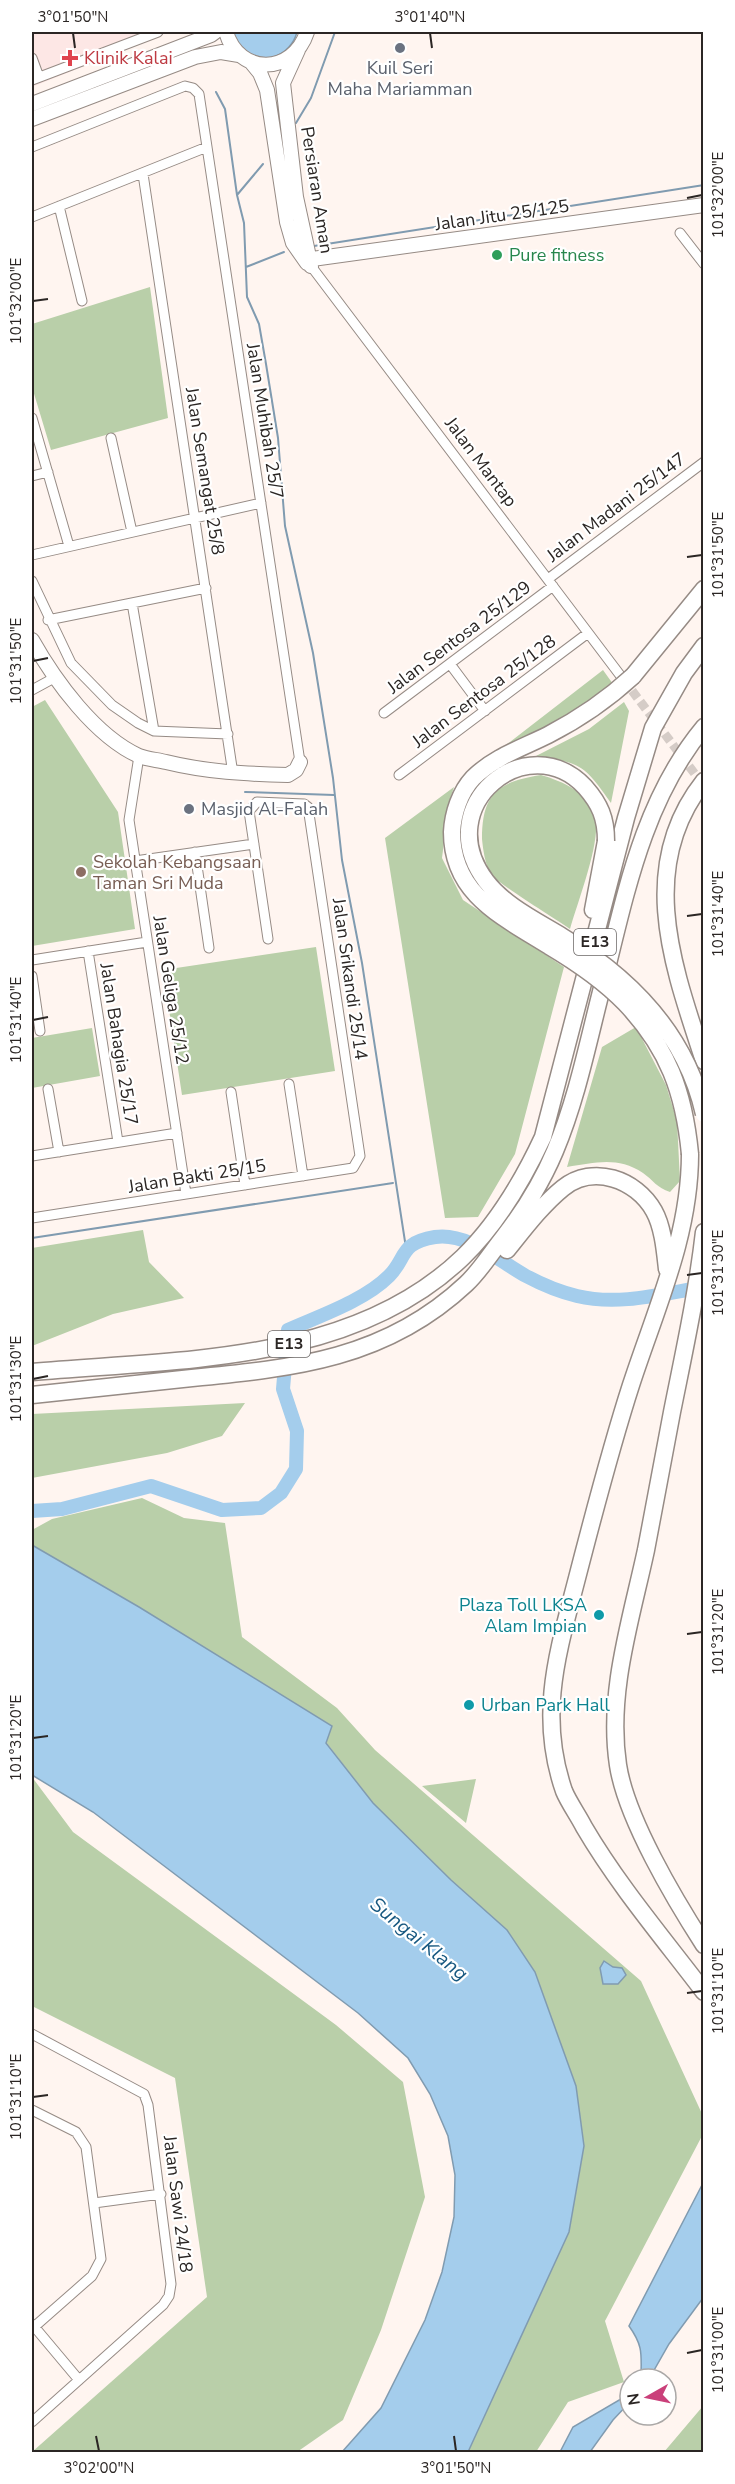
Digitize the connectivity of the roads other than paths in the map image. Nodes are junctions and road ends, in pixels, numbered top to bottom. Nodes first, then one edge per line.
1 (158, 32) edge
2 (215, 32) edge
3 (226, 32) edge
4 (307, 32) edge
5 (298, 50) junction
6 (32, 58) edge
7 (245, 58) junction
8 (35, 78) edge
9 (32, 104) edge
10 (32, 119) edge
11 (32, 147) edge
12 (207, 147) junction
13 (143, 174) junction
14 (704, 205) edge
15 (59, 206) junction
16 (32, 217) edge
17 (680, 233) dead end
18 (308, 262) junction
19 (704, 264) edge
20 (82, 301) dead end
21 (32, 418) edge
22 (111, 438) dead end
23 (704, 462) edge
24 (48, 472) junction
25 (32, 476) edge
26 (261, 503) junction
27 (196, 517) junction
28 (132, 532) junction
29 (69, 546) junction
30 (32, 555) edge
31 (32, 581) edge
32 (550, 583) junction
33 (206, 588) junction
34 (704, 589) edge
35 (132, 603) junction
36 (48, 620) junction
37 (588, 633) junction
38 (32, 640) edge
39 (704, 646) edge
40 (450, 664) junction
41 (54, 678) junction
42 (628, 678) junction
43 (32, 690) edge
44 (485, 711) junction
45 (384, 713) dead end
46 (704, 727) edge
47 (154, 731) junction
48 (228, 734) junction
49 (139, 756) junction
50 (300, 762) joint
51 (233, 774) junction
52 (399, 775) dead end
53 (704, 781) edge
54 (254, 844) junction
55 (195, 852) junction
56 (135, 861) junction
57 (268, 939) dead end
58 (147, 942) junction
59 (209, 948) dead end
60 (88, 951) junction
61 (32, 960) edge
62 (32, 976) edge
63 (40, 1031) dead end
64 (565, 1052) junction
65 (704, 1061) edge
66 (289, 1084) dead end
67 (48, 1089) dead end
68 (231, 1092) dead end
69 (704, 1114) edge
70 (177, 1133) junction
71 (118, 1142) junction
72 (59, 1152) junction
73 (32, 1156) edge
74 (360, 1156) joint
75 (303, 1176) junction
76 (244, 1185) junction
77 (186, 1194) junction
78 (32, 1218) edge
79 (524, 1220) junction
80 (704, 1232) edge
81 (704, 1258) edge
82 (699, 1275) junction
83 (668, 1277) junction
84 (32, 1372) edge
85 (32, 1395) edge
86 (704, 1945) edge
87 (704, 1992) edge
88 (32, 2034) edge
89 (32, 2110) edge
90 (161, 2194) junction
91 (94, 2203) junction
92 (33, 2325) edge
93 (79, 2380) junction
94 (32, 2422) edge

1 - 8 street
2 - 9 street
3 - 7 street, Persiaran Aman
4 - 5 street, Persiaran Aman
5 - 7 street
5 - 18 street, Persiaran Aman
6 - 8 street
7 - 10 street
7 - 18 street, Persiaran Aman
11 - 12 street, Jalan Muhibah 25/7
12 - 13 street
12 - 26 street, Jalan Muhibah 25/7
13 - 15 street
13 - 27 street, Jalan Semangat 25/8
14 - 18 street, Jalan Jitu 25/125
15 - 16 street
15 - 20 street
17 - 19 street
18 - 32 street, Jalan Mantap
21 - 24 street
22 - 28 street
23 - 32 street, Jalan Madani 25/147
24 - 25 street
24 - 29 street
26 - 27 street
26 - 50 street, Jalan Muhibah 25/7
27 - 28 street
27 - 33 street, Jalan Semangat 25/8
28 - 29 street
29 - 30 street
31 - 36 street
32 - 37 street, Jalan Mantap
32 - 40 street, Jalan Sentosa 25/129
33 - 35 street
33 - 48 street, Jalan Semangat 25/8
34 - 42 highway
35 - 36 street
35 - 47 street
36 - 47 street
37 - 42 street, Jalan Mantap
37 - 44 street, Jalan Sentosa 25/128
38 - 41 street
39 - 64 highway, E13
40 - 44 street
40 - 45 street, Jalan Sentosa 25/129
41 - 43 street
41 - 49 street
42 - 83 highway, bridge
44 - 52 street, Jalan Sentosa 25/128
46 - 79 highway, E13
47 - 48 street
48 - 51 street, Jalan Semangat 25/8
49 - 51 street
49 - 56 street, Jalan Geliga 25/12
50 - 51 street
53 - 65 highway
54 - 55 street
54 - 57 street
54 - 74 street, Jalan Srikandi 25/14
55 - 56 street
55 - 59 street
56 - 58 street, Jalan Geliga 25/12
58 - 60 street
58 - 70 street, Jalan Geliga 25/12
60 - 61 street
60 - 71 street, Jalan Bahagia 25/17
62 - 63 street
64 - 69 highway, bridge
64 - 84 highway, E13
66 - 75 street
67 - 72 street
68 - 76 street
70 - 71 street
70 - 77 street, Jalan Geliga 25/12
71 - 72 street
72 - 73 street
74 - 75 street, Jalan Bakti 25/15
75 - 76 street, Jalan Bakti 25/15
76 - 77 street, Jalan Bakti 25/15
77 - 78 street, Jalan Bakti 25/15
79 - 83 highway
79 - 85 highway, E13
80 - 82 highway
81 - 82 highway
82 - 86 highway
83 - 87 highway
88 - 90 street, Jalan Sawi 24/18
89 - 91 street
90 - 91 street
90 - 93 street, Jalan Sawi 24/18
91 - 92 street
92 - 93 street
93 - 94 street, Jalan Sawi 24/18

